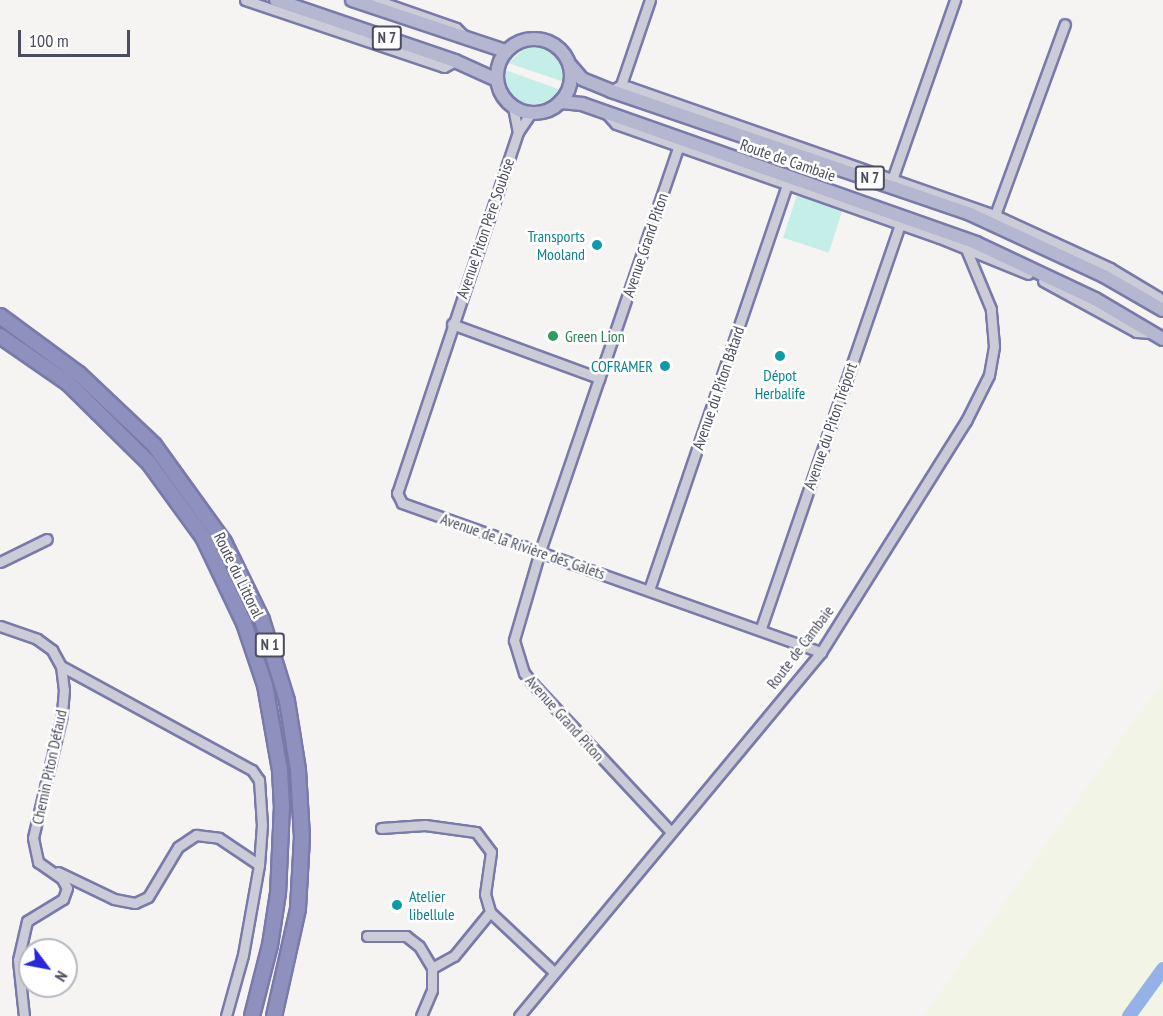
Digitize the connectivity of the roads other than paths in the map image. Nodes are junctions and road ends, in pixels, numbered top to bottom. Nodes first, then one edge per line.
1 (245, 0) edge
2 (276, 0) edge
3 (352, 0) edge
4 (376, 0) edge
5 (650, 0) edge
6 (955, 0) edge
7 (1065, 24) dead end
8 (466, 39) junction
9 (505, 51) junction
10 (455, 61) junction
11 (570, 65) junction
12 (496, 80) junction
13 (616, 88) junction
14 (560, 102) junction
15 (513, 107) junction
16 (606, 112) junction
17 (531, 113) junction
18 (518, 132) junction
19 (679, 146) junction
20 (893, 177) junction
21 (787, 185) junction
22 (995, 215) junction
23 (900, 224) junction
24 (966, 249) junction
25 (990, 258) junction
26 (979, 276) junction
27 (1163, 305) edge
28 (1163, 310) edge
29 (0, 316) edge
30 (452, 324) junction
31 (0, 336) edge
32 (1158, 336) edge
33 (599, 378) junction
34 (46, 538) dead end
35 (540, 551) junction
36 (0, 562) edge
37 (649, 590) junction
38 (0, 626) edge
39 (761, 628) junction
40 (821, 652) junction
41 (61, 666) junction
42 (381, 828) dead end
43 (671, 832) junction
44 (38, 862) junction
45 (260, 865) junction
46 (490, 912) junction
47 (367, 936) dead end
48 (432, 968) junction
49 (554, 972) junction
50 (24, 1016) edge
51 (226, 1016) edge
52 (252, 1016) edge
53 (274, 1016) edge
54 (421, 1016) edge
55 (519, 1016) edge

1 - 10 street
2 - 10 main road, N 7
3 - 8 main road, N 7
4 - 8 street
5 - 13 street
6 - 20 street
7 - 22 street
8 - 9 main road, N 7
9 - 11 main road, Route de Cambaie
9 - 12 main road
10 - 12 main road, N 7
11 - 13 main road, Route de Cambaie / N 7
11 - 14 main road
12 - 15 main road
13 - 20 street
13 - 28 main road, Route de Cambaie / N 7
14 - 16 main road, Route de Cambaie / N 7
14 - 17 main road
15 - 17 main road
15 - 18 street
16 - 19 street
16 - 32 main road, Route de Cambaie / N 7
17 - 18 street
18 - 30 street, Avenue Piton Père Soubise
19 - 21 street
19 - 33 street, Avenue Grand Piton
20 - 22 street
21 - 23 street
21 - 37 street, Avenue du Piton Bâtard
22 - 27 street
23 - 24 street
23 - 39 street, Avenue du Piton Tréport
24 - 25 street
24 - 26 street, Route de Cambaie
25 - 26 street
25 - 32 street
26 - 40 street, Route de Cambaie
29 - 53 highway, N 1
30 - 33 street
30 - 35 street, Avenue de la Rivière des Galets
31 - 52 highway, Route du Littoral / N 1
33 - 35 street, Avenue Grand Piton
34 - 36 street
35 - 37 street, Avenue de la Rivière des Galets
35 - 43 street, Avenue Grand Piton
37 - 39 street, Avenue de la Rivière des Galets
38 - 41 street
39 - 40 street, Avenue de la Rivière des Galets
40 - 43 street, Route de Cambaie
41 - 44 street, Chemin Piton Défaud
41 - 45 street
42 - 46 street
43 - 49 street, Route de Cambaie
44 - 45 street
44 - 50 street
45 - 51 street
46 - 48 street
46 - 49 street
47 - 48 street
48 - 54 street
49 - 55 street, Route de Cambaie

